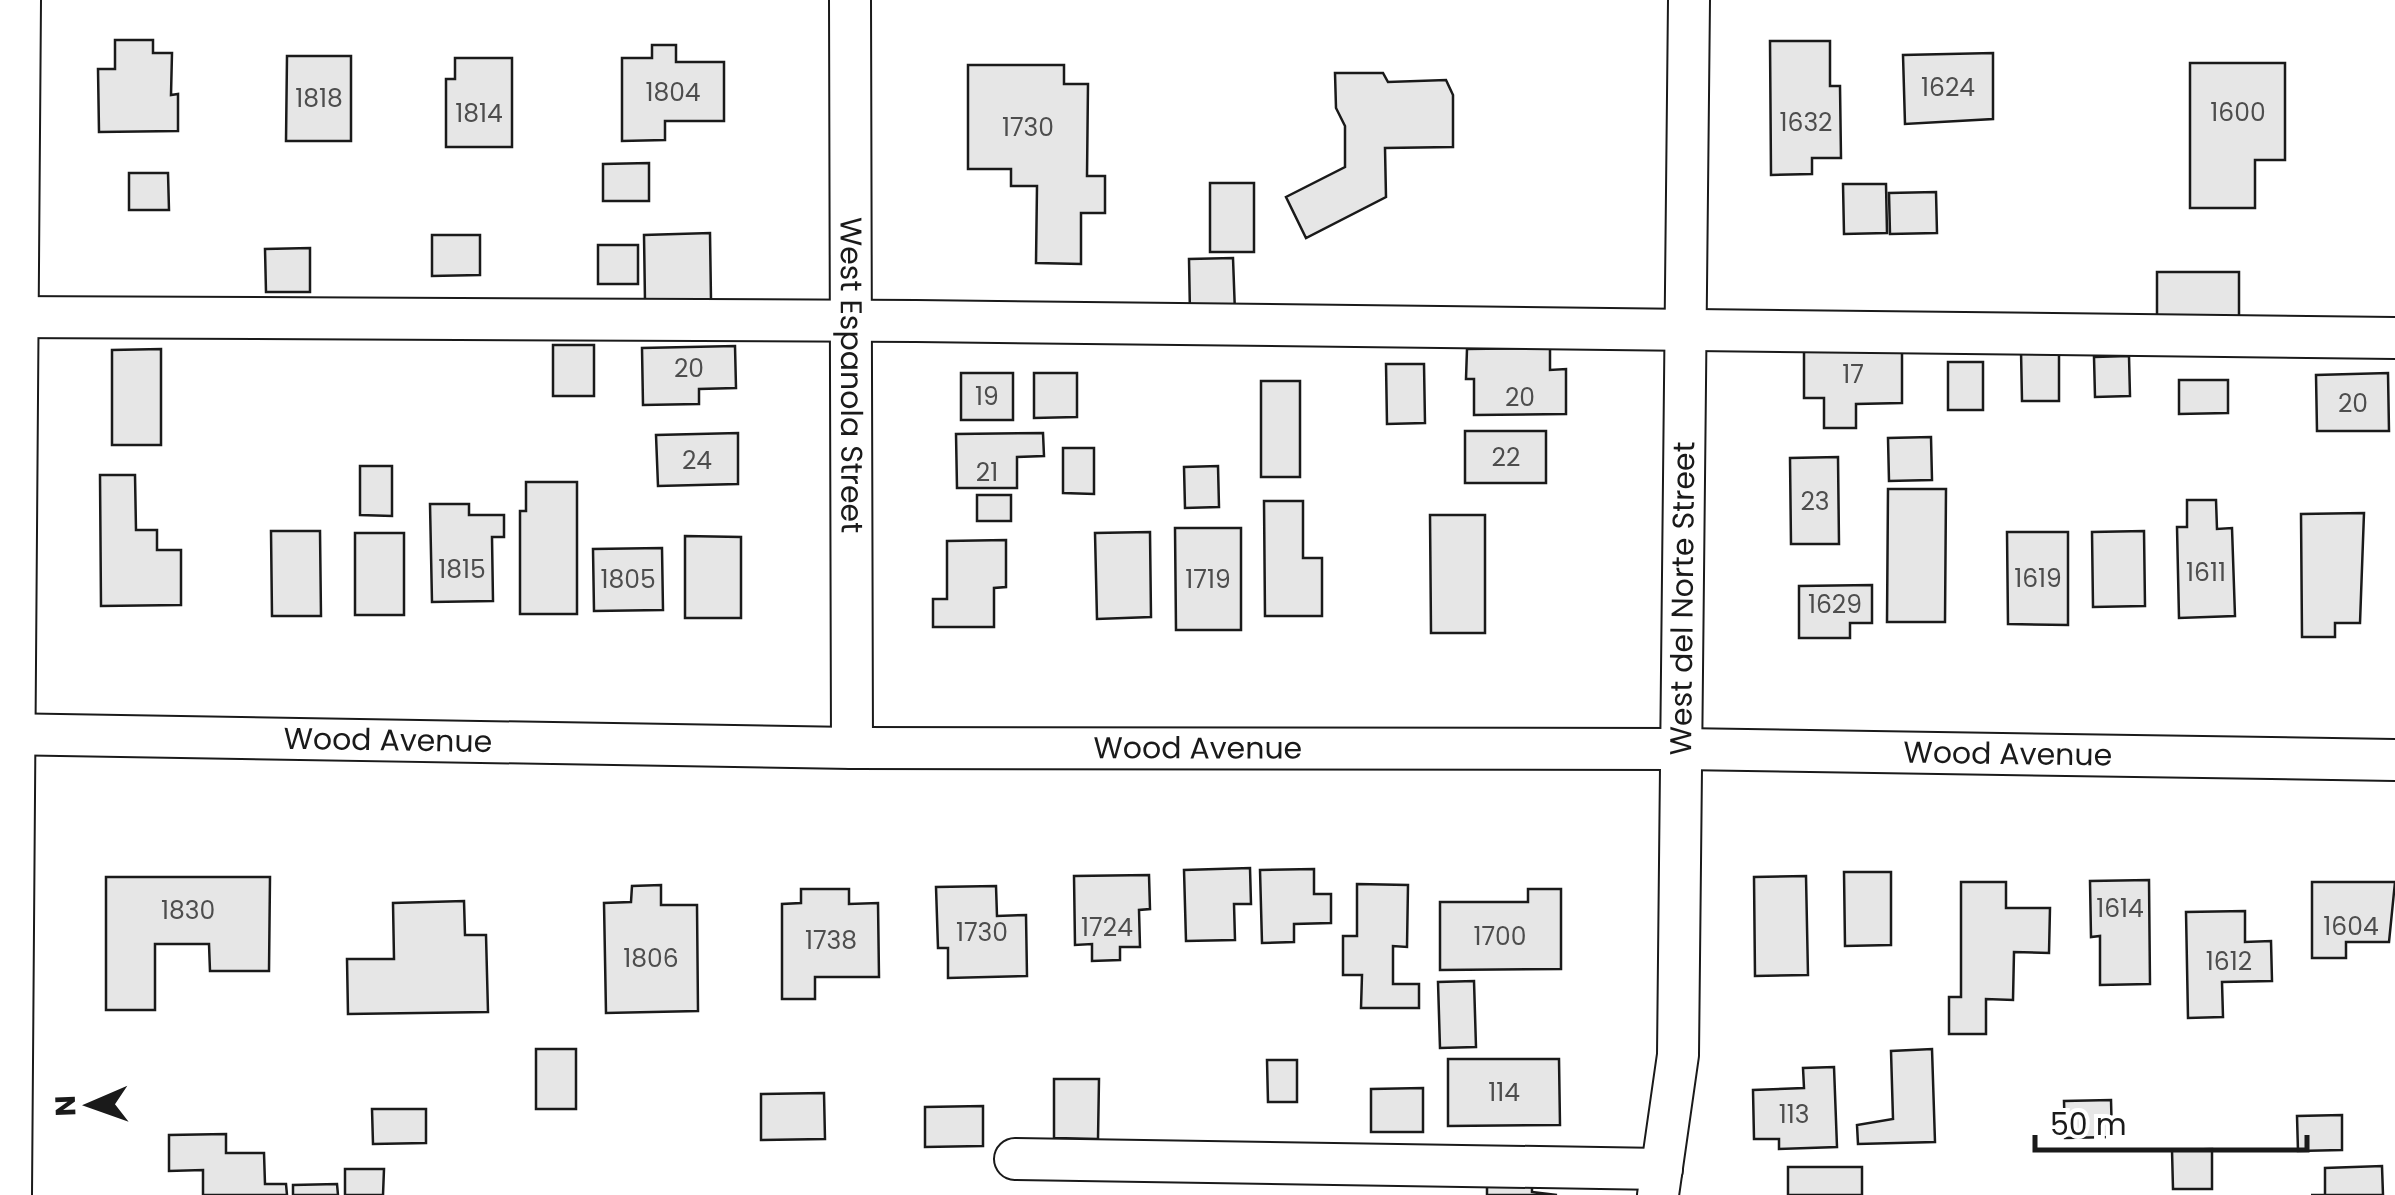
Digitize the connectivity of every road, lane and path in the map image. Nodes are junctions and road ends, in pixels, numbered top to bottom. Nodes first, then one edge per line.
1 (20, 0) edge
2 (850, 0) edge
3 (1688, 0) edge
4 (8, 317) edge
5 (853, 321) junction
6 (1682, 331) junction
7 (2395, 338) edge
8 (7, 734) edge
9 (852, 748) junction
10 (1681, 749) junction
11 (2395, 760) edge
12 (1015, 1159) dead end
13 (1660, 1182) edge
14 (11, 1195) edge

1 - 4 street
2 - 5 street, West Espanola Street
3 - 6 street, West del Norte Street
4 - 5 street
4 - 8 street
5 - 6 street
5 - 9 street, West Espanola Street
6 - 7 street
6 - 10 street, West del Norte Street
8 - 9 street, Wood Avenue
8 - 14 street
9 - 10 street, Wood Avenue
10 - 11 street, Wood Avenue
10 - 13 street, West del Norte Street
12 - 13 street

